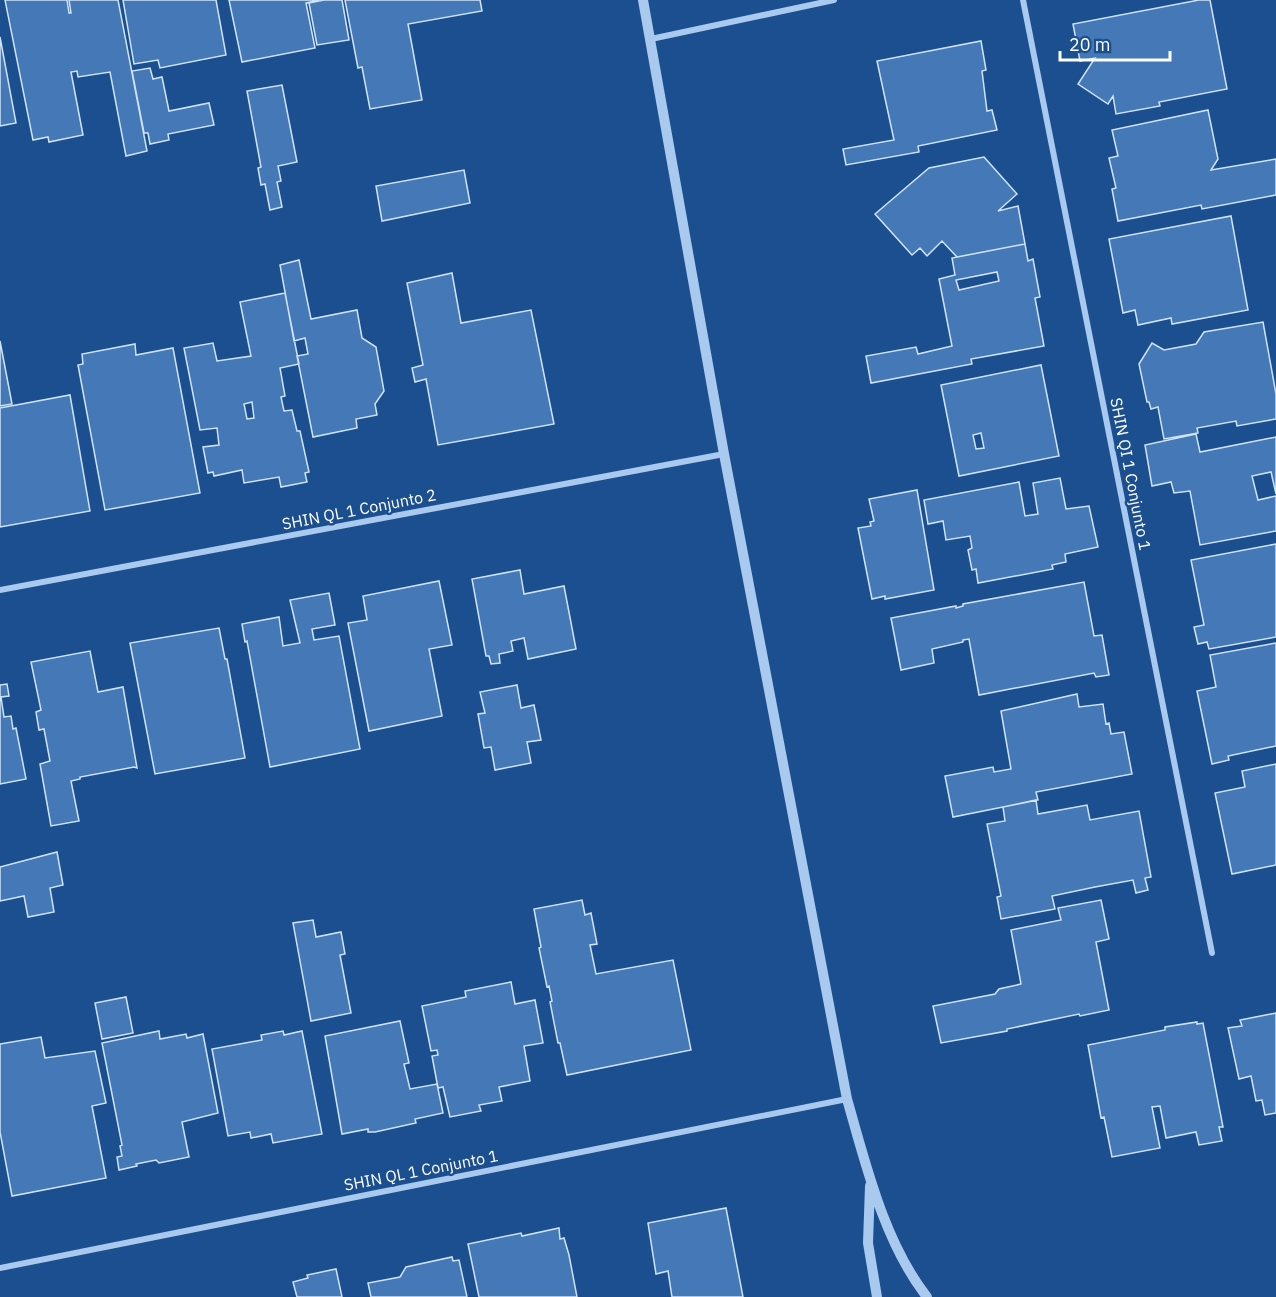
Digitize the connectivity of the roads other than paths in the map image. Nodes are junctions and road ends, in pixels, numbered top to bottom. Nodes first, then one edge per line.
1 (643, 0) edge
2 (834, 0) edge
3 (1023, 0) edge
4 (651, 39) junction
5 (724, 454) junction
6 (0, 590) edge
7 (1212, 954) dead end
8 (847, 1099) junction
9 (870, 1180) junction
10 (0, 1268) edge
11 (877, 1297) edge
12 (927, 1297) edge

1 - 4 street
2 - 4 street
3 - 7 street, SHIN QI 1 Conjunto 1
4 - 5 street
5 - 6 street, SHIN QL 1 Conjunto 2
5 - 8 street
8 - 9 street
8 - 10 street, SHIN QL 1 Conjunto 1
9 - 11 street
9 - 12 street

